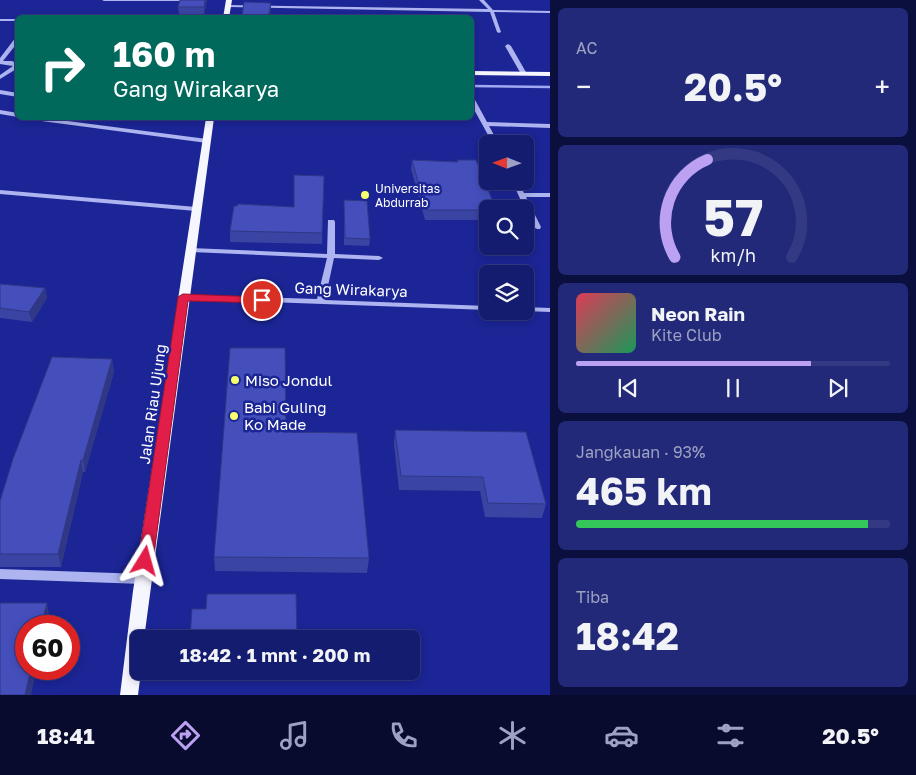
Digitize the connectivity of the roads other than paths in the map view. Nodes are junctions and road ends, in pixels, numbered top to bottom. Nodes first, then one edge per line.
1 (104, 0) edge
2 (200, 0) edge
3 (367, 0) edge
4 (481, 0) edge
5 (228, 3) edge
6 (370, 8) junction
7 (491, 10) junction
8 (550, 12) edge
9 (0, 20) edge
10 (15, 20) edge
11 (499, 32) dead end
12 (15, 42) edge
13 (508, 46) dead end
14 (0, 62) edge
15 (15, 65) edge
16 (15, 67) edge
17 (474, 73) edge
18 (524, 74) junction
19 (550, 74) edge
20 (0, 77) edge
21 (474, 79) edge
22 (550, 79) edge
23 (0, 92) edge
24 (15, 94) edge
25 (474, 104) edge
26 (0, 112) edge
27 (15, 114) edge
28 (49, 120) edge
29 (210, 120) edge
30 (485, 124) junction
31 (550, 126) edge
32 (491, 135) edge
33 (207, 141) junction
34 (520, 190) edge
35 (0, 192) edge
36 (522, 195) junction
37 (550, 195) edge
38 (196, 209) junction
39 (331, 222) dead end
40 (537, 227) dead end
41 (191, 250) junction
42 (331, 257) junction
43 (380, 258) dead end
44 (183, 297) junction
45 (320, 302) junction
46 (479, 308) edge
47 (534, 309) edge
48 (550, 310) edge
49 (0, 574) edge
50 (143, 579) junction
51 (129, 695) edge

1 - 2 street
3 - 6 street
4 - 7 street
5 - 6 street
6 - 7 street
7 - 8 street
7 - 11 street
9 - 10 street
12 - 14 street
13 - 18 street
14 - 15 street
16 - 20 street
17 - 18 main road
18 - 19 main road
21 - 22 main road
23 - 24 street
25 - 30 street
26 - 27 street
28 - 33 street
29 - 33 main road, Jalan Riau Ujung
30 - 31 street
30 - 32 street
33 - 38 main road, Jalan Riau Ujung
34 - 36 street
35 - 38 street
36 - 37 street
36 - 40 street
38 - 41 main road, Jalan Riau Ujung
39 - 42 street
41 - 42 street
41 - 44 main road, Jalan Riau Ujung
42 - 43 street
42 - 45 street
44 - 45 street, Gang Wirakarya
44 - 50 main road, Jalan Riau Ujung
45 - 46 street, Gang Wirakarya
47 - 48 street
49 - 50 street
50 - 51 main road, Jalan Riau Ujung

